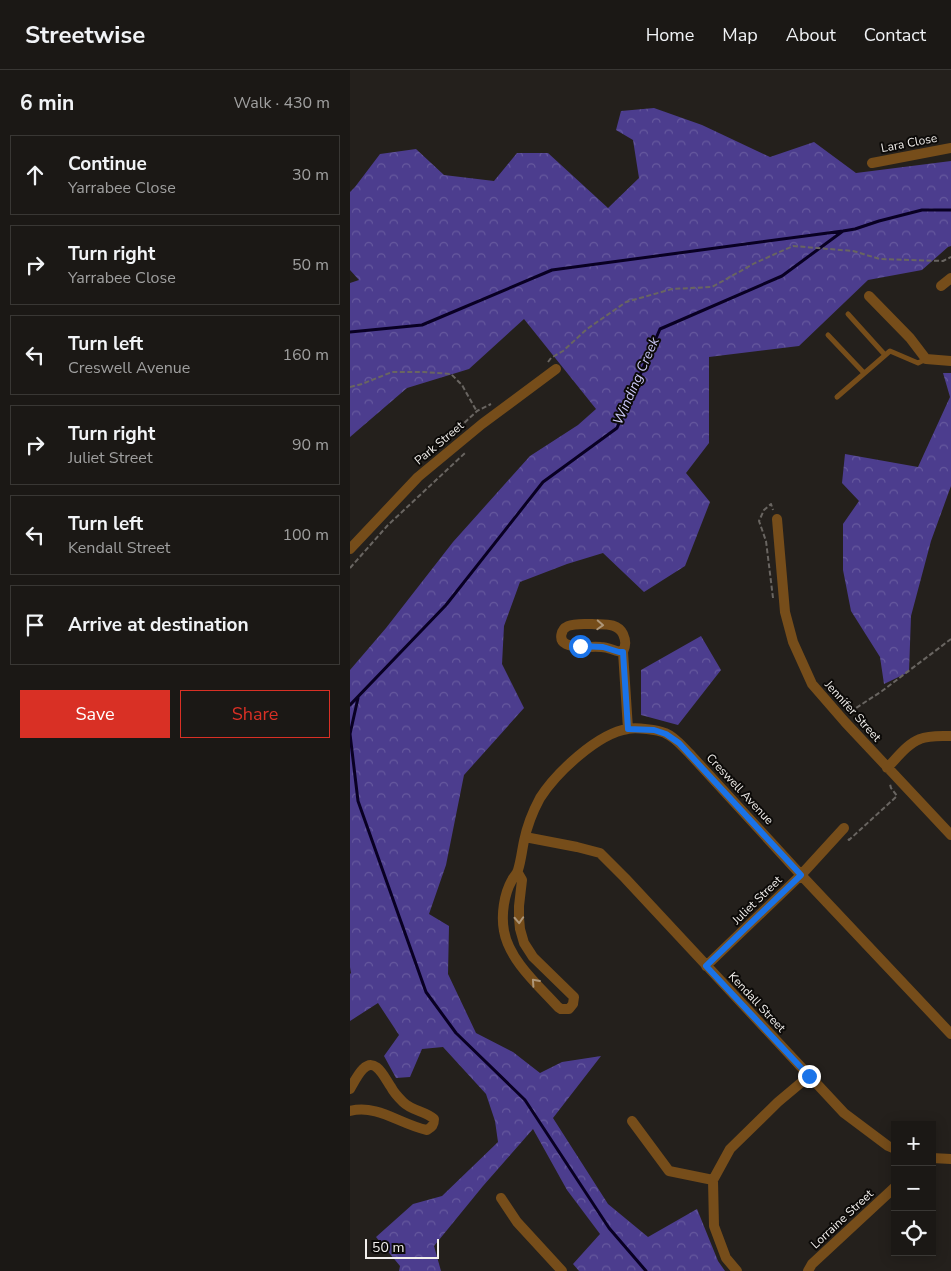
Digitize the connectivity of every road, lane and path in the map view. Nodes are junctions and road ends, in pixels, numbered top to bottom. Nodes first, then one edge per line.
1 (951, 148) edge
2 (872, 163) dead end
3 (951, 258) edge
4 (951, 278) edge
5 (941, 286) dead end
6 (869, 296) dead end
7 (848, 314) dead end
8 (828, 335) dead end
9 (885, 355) junction
10 (551, 358) dead end
11 (926, 358) junction
12 (951, 361) edge
13 (556, 369) dead end
14 (864, 373) junction
15 (350, 387) edge
16 (837, 397) dead end
17 (483, 408) dead end
18 (477, 411) dead end
19 (491, 417) junction
20 (469, 449) dead end
21 (777, 519) dead end
22 (350, 549) edge
23 (350, 568) edge
24 (951, 639) edge
25 (623, 652) junction
26 (841, 718) junction
27 (628, 729) junction
28 (951, 736) edge
29 (887, 768) junction
30 (890, 783) dead end
31 (844, 828) dead end
32 (951, 835) edge
33 (525, 838) junction
34 (849, 840) dead end
35 (518, 873) junction
36 (801, 875) junction
37 (706, 966) junction
38 (951, 1034) edge
39 (809, 1076) junction
40 (350, 1089) edge
41 (350, 1111) edge
42 (632, 1121) dead end
43 (891, 1147) edge
44 (936, 1158) edge
45 (951, 1159) edge
46 (713, 1180) junction
47 (891, 1190) edge
48 (501, 1198) dead end
49 (562, 1271) edge
50 (736, 1271) edge
51 (808, 1271) edge

1 - 2 street, Lara Close
3 - 10 path
4 - 5 street
6 - 11 street
7 - 9 lane
8 - 14 lane
9 - 11 lane
9 - 14 lane
11 - 12 street
13 - 19 street, Park Street
14 - 16 lane
15 - 18 path
17 - 19 path
19 - 22 street, Park Street
20 - 23 path
21 - 26 street, Jennifer Street
24 - 26 path
25 -> 25 street
25 - 27 street
26 - 29 street, Jennifer Street
27 - 33 street, Creswell Avenue
27 - 36 street, Creswell Avenue
28 - 29 street
29 - 32 street, Jennifer Street
30 - 34 path
31 - 36 street, Juliet Street
33 - 35 street, Creswell Avenue
33 - 37 street, Kendall Street
35 -> 35 street, Creswell Avenue
36 - 37 street, Juliet Street
36 - 38 street, Creswell Avenue
37 - 39 street, Kendall Street
39 - 43 street, Kendall Street
39 - 46 street
40 - 41 street
42 - 46 street
44 - 45 street
46 - 50 street
47 - 51 street, Lorraine Street
48 - 49 street

